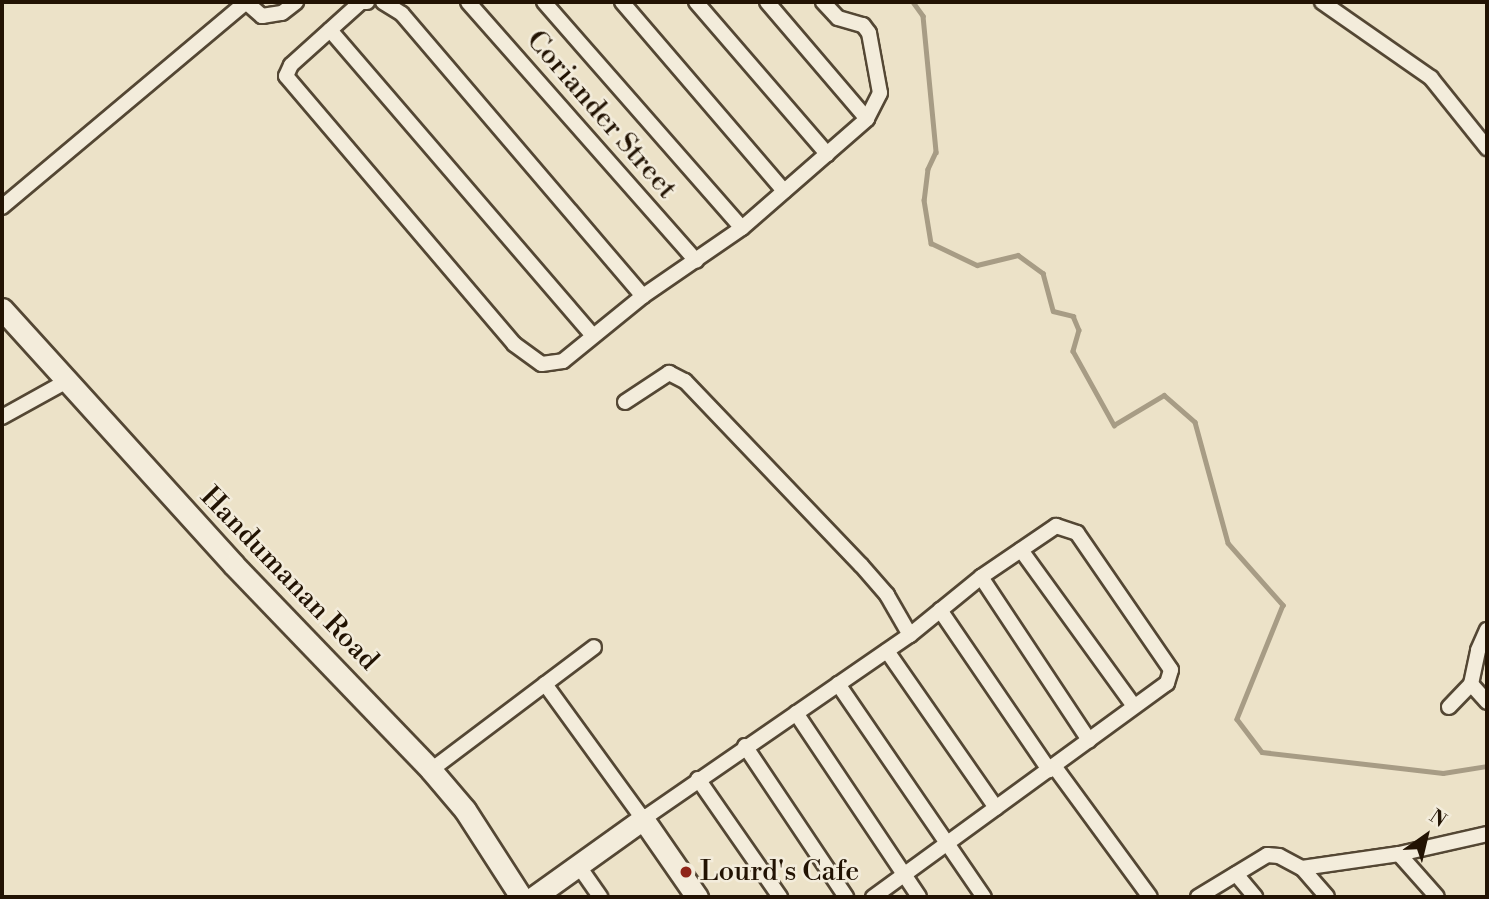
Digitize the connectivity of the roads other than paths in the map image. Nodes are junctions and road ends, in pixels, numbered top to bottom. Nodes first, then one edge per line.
1 (246, 2) edge
2 (296, 2) edge
3 (367, 2) edge
4 (383, 2) edge
5 (468, 2) edge
6 (544, 2) edge
7 (622, 2) edge
8 (696, 2) edge
9 (767, 2) edge
10 (822, 2) edge
11 (1322, 2) edge
12 (330, 30) junction
13 (867, 119) junction
14 (1487, 148) edge
15 (827, 154) junction
16 (784, 191) junction
17 (2, 206) edge
18 (742, 228) junction
19 (696, 261) junction
20 (643, 296) junction
21 (2, 309) edge
22 (592, 335) junction
23 (67, 381) junction
24 (625, 402) dead end
25 (2, 417) edge
26 (1021, 550) junction
27 (981, 577) junction
28 (940, 610) junction
29 (1487, 630) edge
30 (910, 635) junction
31 (1483, 645) edge
32 (594, 647) dead end
33 (887, 651) junction
34 (545, 684) junction
35 (838, 684) junction
36 (1471, 684) junction
37 (1487, 702) edge
38 (1134, 706) junction
39 (1449, 707) dead end
40 (796, 713) junction
41 (1089, 740) junction
42 (745, 746) junction
43 (1051, 768) junction
44 (431, 770) junction
45 (698, 779) junction
46 (996, 808) junction
47 (643, 819) junction
48 (1487, 834) edge
49 (945, 845) junction
50 (1399, 854) junction
51 (578, 865) junction
52 (1302, 868) junction
53 (1236, 874) junction
54 (904, 875) junction
55 (521, 897) edge
56 (534, 897) edge
57 (600, 897) edge
58 (697, 897) edge
59 (779, 897) edge
60 (846, 897) edge
61 (873, 897) edge
62 (919, 897) edge
63 (984, 897) edge
64 (1150, 897) edge
65 (1198, 897) edge
66 (1255, 897) edge
67 (1327, 897) edge
68 (1437, 897) edge

1 - 2 street
1 - 17 street
3 - 12 street
4 - 20 street
5 - 19 street, Coriander Street
6 - 18 street
7 - 16 street
8 - 15 street
9 - 13 street
10 - 13 street
11 - 14 street
12 - 22 street
12 - 22 street
13 - 15 street
15 - 16 street
16 - 18 street
18 - 19 street
19 - 20 street
20 - 22 street
21 - 23 street, Handumanan Road
23 - 25 street
23 - 44 street, Handumanan Road
24 - 30 street
26 - 27 street
26 - 38 street
26 - 38 street
27 - 28 street
27 - 41 street
28 - 30 street
28 - 43 street
29 - 31 street
30 - 33 street
31 - 36 street
32 - 34 street
33 - 35 street
33 - 46 street
34 - 44 street
34 - 47 street
35 - 40 street
35 - 49 street
36 - 37 street
36 - 39 street
38 - 41 street
40 - 42 street
40 - 54 street
41 - 43 street
42 - 45 street
42 - 60 street
43 - 46 street
43 - 64 street
44 - 55 street, Handumanan Road
45 - 47 street
45 - 59 street
46 - 49 street
47 - 51 street
47 - 58 street
48 - 50 street
49 - 54 street
49 - 63 street
50 - 52 street
50 - 68 street
51 - 56 street
51 - 57 street
52 - 53 street
52 - 67 street
53 - 65 street
53 - 66 street
54 - 61 street
54 - 62 street

